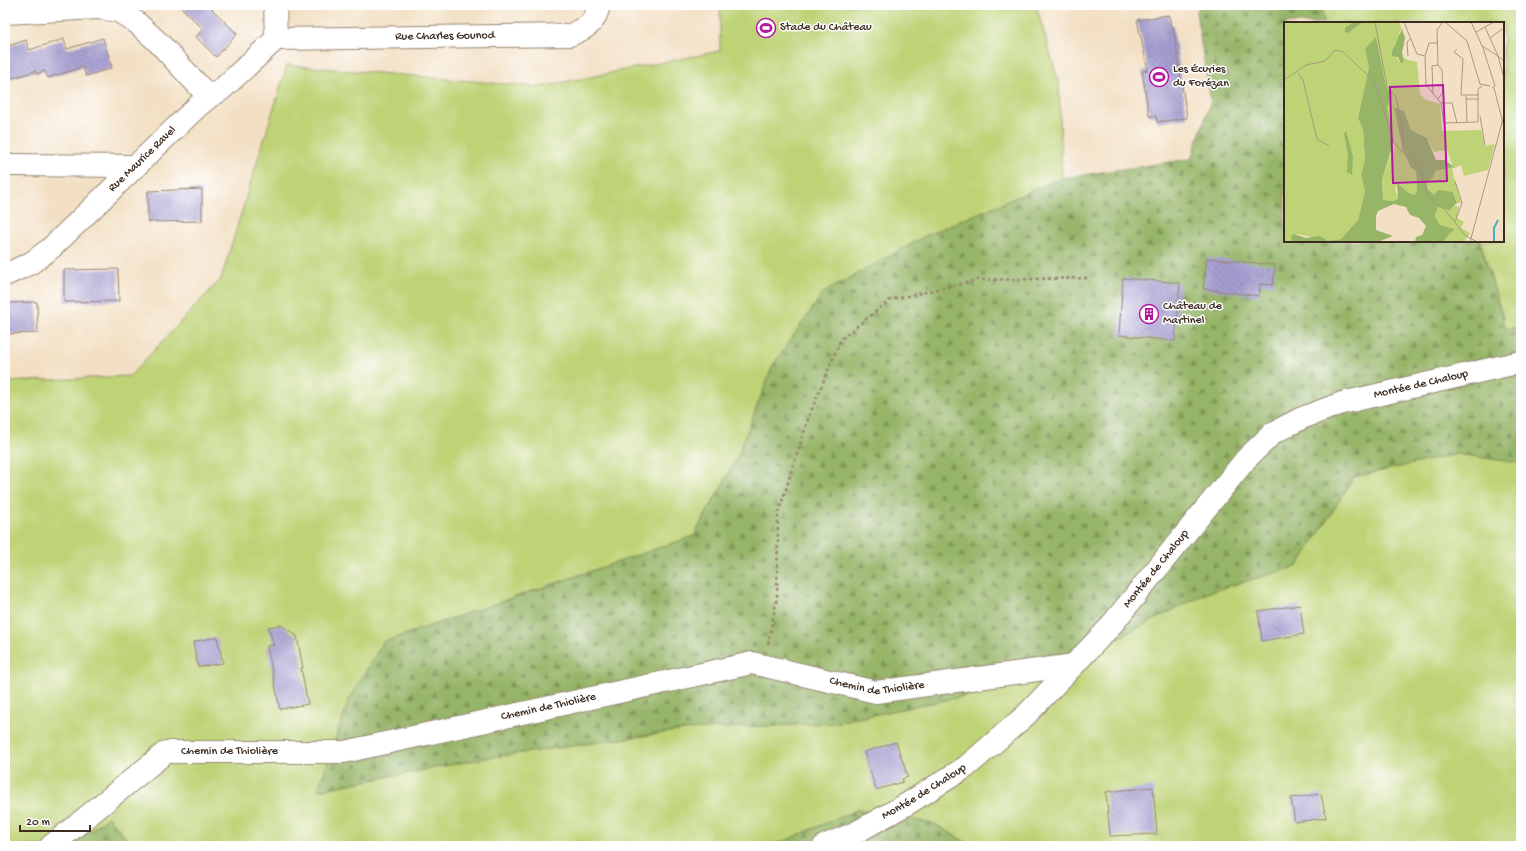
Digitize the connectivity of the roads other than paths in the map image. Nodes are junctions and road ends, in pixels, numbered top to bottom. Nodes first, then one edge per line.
1 (275, 5) edge
2 (599, 5) edge
3 (5, 13) edge
4 (276, 39) junction
5 (209, 97) junction
6 (5, 165) edge
7 (136, 166) junction
8 (5, 275) edge
9 (1521, 362) edge
10 (1074, 665) junction
11 (51, 846) edge
12 (824, 846) edge

1 - 4 street
2 - 4 street, Rue Charles Gounod
3 - 5 street
4 - 5 street, Rue Maurice Ravel
5 - 7 street, Rue Maurice Ravel
6 - 7 street
7 - 8 street, Rue Maurice Ravel
9 - 10 street, Montée de Chaloup
10 - 11 street, Chemin de Thiolière
10 - 12 street, Montée de Chaloup

